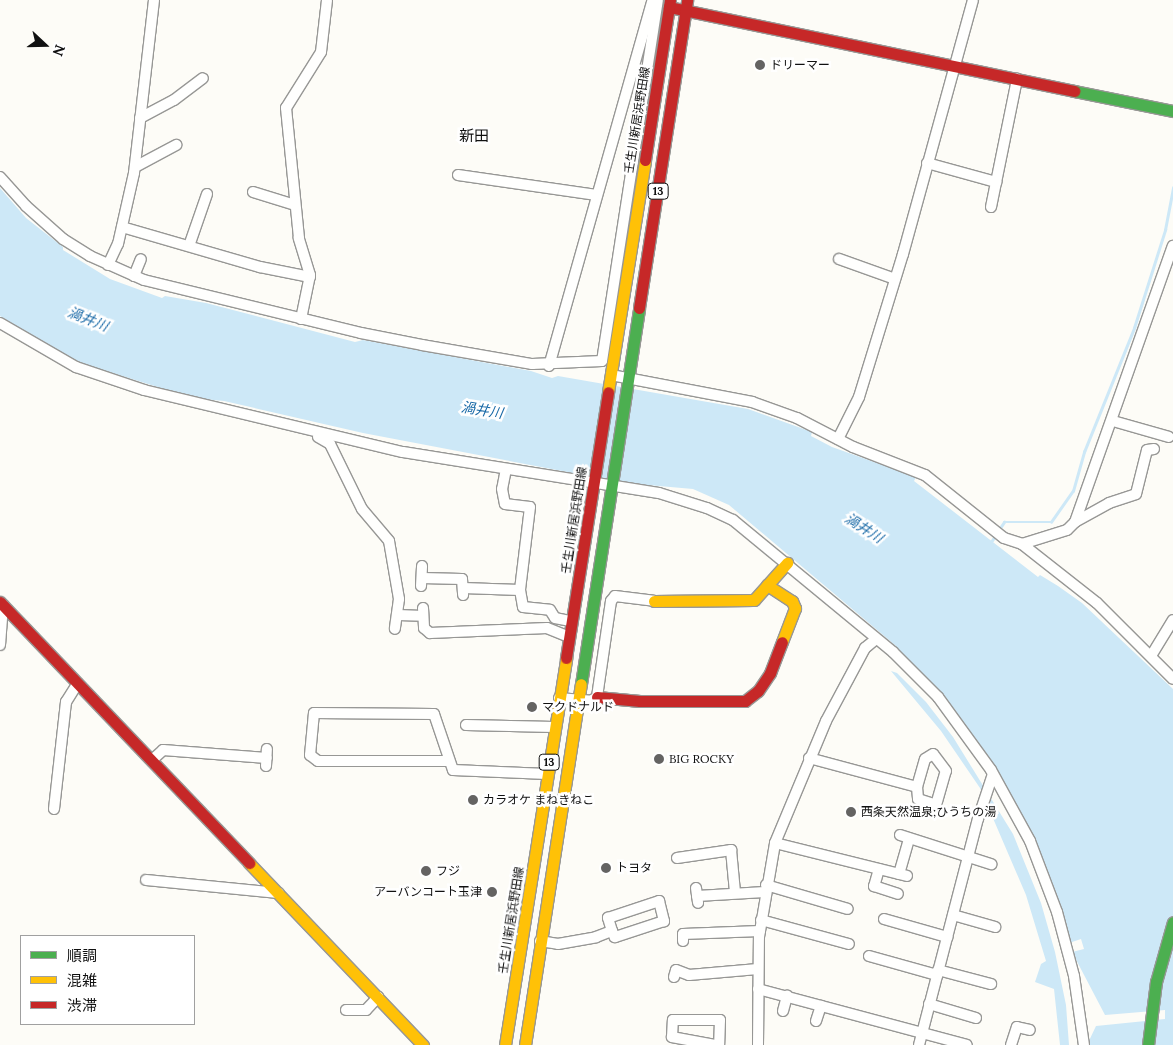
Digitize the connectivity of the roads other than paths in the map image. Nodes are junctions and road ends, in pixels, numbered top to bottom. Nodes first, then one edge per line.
1 (154, 0) edge
2 (327, 0) edge
3 (652, 0) edge
4 (658, 0) edge
5 (973, 0) edge
6 (670, 4) edge
7 (686, 5) edge
8 (955, 66) junction
9 (203, 78) dead end
10 (1017, 79) junction
11 (1173, 111) edge
12 (140, 118) junction
13 (176, 144) dead end
14 (927, 164) junction
15 (135, 167) junction
16 (458, 175) dead end
17 (0, 177) edge
18 (996, 182) junction
19 (253, 192) dead end
20 (207, 194) dead end
21 (597, 195) junction
22 (295, 205) junction
23 (991, 207) dead end
24 (122, 227) junction
25 (189, 246) junction
26 (1173, 246) edge
27 (141, 259) dead end
28 (839, 259) dead end
29 (108, 265) junction
30 (134, 276) junction
31 (310, 277) junction
32 (895, 279) junction
33 (301, 319) junction
34 (0, 323) edge
35 (549, 366) junction
36 (610, 377) junction
37 (628, 381) junction
38 (1113, 421) junction
39 (306, 430) junction
40 (1169, 437) dead end
41 (838, 438) junction
42 (1154, 449) dead end
43 (506, 469) junction
44 (594, 482) junction
45 (612, 484) junction
46 (1075, 522) junction
47 (1022, 544) junction
48 (787, 563) junction
49 (422, 566) dead end
50 (767, 585) junction
51 (520, 590) junction
52 (654, 601) joint
53 (2, 603) edge
54 (398, 615) junction
55 (1173, 620) edge
56 (571, 621) junction
57 (395, 629) dead end
58 (568, 637) junction
59 (876, 639) junction
60 (0, 645) edge
61 (1151, 656) junction
62 (1173, 679) edge
63 (78, 683) junction
64 (597, 697) junction
65 (559, 698) junction
66 (578, 701) junction
67 (466, 725) dead end
68 (554, 727) junction
69 (267, 758) dead end
70 (809, 758) junction
71 (152, 760) junction
72 (449, 761) junction
73 (547, 774) junction
74 (993, 774) junction
75 (917, 787) junction
76 (54, 809) dead end
77 (776, 843) junction
78 (970, 857) junction
79 (678, 858) dead end
80 (991, 864) dead end
81 (879, 868) junction
82 (146, 880) dead end
83 (766, 888) junction
84 (735, 892) junction
85 (278, 893) junction
86 (898, 894) dead end
87 (697, 896) dead end
88 (848, 909) dead end
89 (953, 915) junction
90 (884, 919) dead end
91 (761, 920) junction
92 (1173, 922) edge
93 (995, 927) dead end
94 (612, 931) junction
95 (760, 931) junction
96 (948, 938) junction
97 (540, 941) junction
98 (683, 941) dead end
99 (849, 944) dead end
100 (869, 956) dead end
101 (758, 969) junction
102 (938, 973) junction
103 (674, 977) dead end
104 (991, 984) dead end
105 (758, 988) junction
106 (787, 996) junction
107 (378, 997) junction
108 (930, 1004) junction
109 (821, 1006) junction
110 (346, 1010) dead end
111 (783, 1011) dead end
112 (976, 1018) dead end
113 (816, 1021) dead end
114 (1030, 1030) dead end
115 (922, 1033) junction
116 (423, 1045) edge
117 (505, 1045) edge
118 (525, 1045) edge
119 (715, 1045) edge
120 (719, 1045) edge
121 (758, 1045) edge
122 (918, 1045) edge
123 (967, 1045) edge
124 (1011, 1045) edge
125 (1084, 1045) edge
126 (1148, 1045) edge

1 - 12 street
2 - 22 street
3 - 21 street
4 - 35 street
5 - 8 street
6 - 7 main road
6 - 36 main road, 壬生川新居浜野田線 / 13
7 - 8 main road
7 - 37 main road, 13
8 - 10 main road
8 - 14 street
9 - 12 street
10 - 11 main road
10 - 18 street
12 - 15 street
13 - 15 street
14 - 18 street
14 - 32 street
15 - 24 street
16 - 21 street
17 - 29 street
18 - 23 street
19 - 22 street
20 - 25 street
21 - 35 street
22 - 31 street
24 - 25 street
24 - 29 street
25 - 31 street
26 - 38 street
27 - 30 street
28 - 32 street
29 - 30 street
30 - 33 street
31 - 33 street
32 - 41 street
33 - 35 street
34 - 39 street
36 - 37 street
36 - 44 main road, 壬生川新居浜野田線 / 13
37 - 41 street
37 - 45 main road, 13
38 - 40 street
38 - 46 street
39 - 43 street
39 - 54 street
41 - 47 street
42 - 46 street
43 - 44 street
43 - 51 street
44 - 45 street
44 - 56 main road, 壬生川新居浜野田線 / 13
45 - 48 street
45 - 66 main road, 13
46 - 47 street
47 - 61 street
48 - 50 main road
48 - 59 street
49 - 51 street
50 - 52 main road
50 - 64 main road
51 - 56 street
52 - 64 street
53 - 60 street
53 - 63 main road
54 - 57 street
54 - 58 street
55 - 61 street
56 - 58 main road, 壬生川新居浜野田線 / 13
58 - 65 main road, 壬生川新居浜野田線 / 13
59 - 70 street
59 - 74 street
61 - 62 street
63 - 71 main road
63 - 76 street
64 - 66 street
65 - 66 street
65 - 68 main road, 壬生川新居浜野田線 / 13
66 - 97 main road, 13
67 - 68 street
68 - 73 main road, 壬生川新居浜野田線 / 13
69 - 71 street
70 - 75 street
70 - 77 street
71 - 85 main road
72 - 72 street
72 - 73 street
73 - 117 main road, 壬生川新居浜野田線 / 13
74 - 78 street
74 - 125 street
75 - 75 street
77 - 81 street
77 - 83 street
78 - 80 street
78 - 81 street
78 - 89 street
79 - 84 street
81 - 86 street
82 - 85 street
83 - 84 street
83 - 88 street
83 - 91 street
84 - 87 street
85 - 107 main road
89 - 93 street
89 - 96 street
90 - 96 street
91 - 95 street
91 - 99 street
92 - 126 main road
94 - 94 street
94 - 97 street
95 - 98 street
95 - 101 street
96 - 102 street
97 - 118 main road, 13
100 - 102 street
101 - 103 street
101 - 105 street
102 - 104 street
102 - 108 street
105 - 106 street
105 - 121 street
106 - 109 street
106 - 111 street
107 - 110 street
107 - 116 main road
108 - 112 street
108 - 115 street
109 - 113 street
109 - 115 street
114 - 124 street
115 - 122 street
115 - 123 street
119 - 120 street

